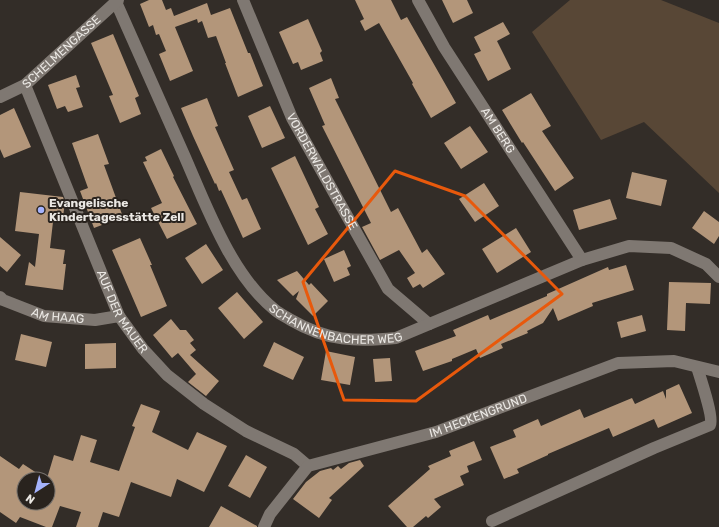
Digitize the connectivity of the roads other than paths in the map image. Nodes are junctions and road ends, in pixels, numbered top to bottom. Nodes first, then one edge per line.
1 (243, 0) edge
2 (418, 0) edge
3 (117, 1) edge
4 (25, 85) junction
5 (0, 97) edge
6 (582, 260) junction
7 (719, 276) edge
8 (0, 297) edge
9 (119, 316) junction
10 (429, 324) junction
11 (697, 367) junction
12 (719, 372) edge
13 (308, 466) junction
14 (492, 521) dead end
15 (264, 527) edge

1 - 10 street, VORDERWALDSTRASSE
2 - 6 street, AM BERG
3 - 4 street, SCHELMENGASSE
3 - 10 street, SCHANNENBACHER WEG
4 - 5 street, SCHELMENGASSE
4 - 9 street, AUF DER MAUER
6 - 7 street, SCHANNENBACHER WEG
6 - 10 street, SCHANNENBACHER WEG
8 - 9 street, AM HAAG
9 - 13 street, AUF DER MAUER
11 - 12 street, IM HECKENGRUND
11 - 13 street, IM HECKENGRUND
11 - 14 street
13 - 15 street

